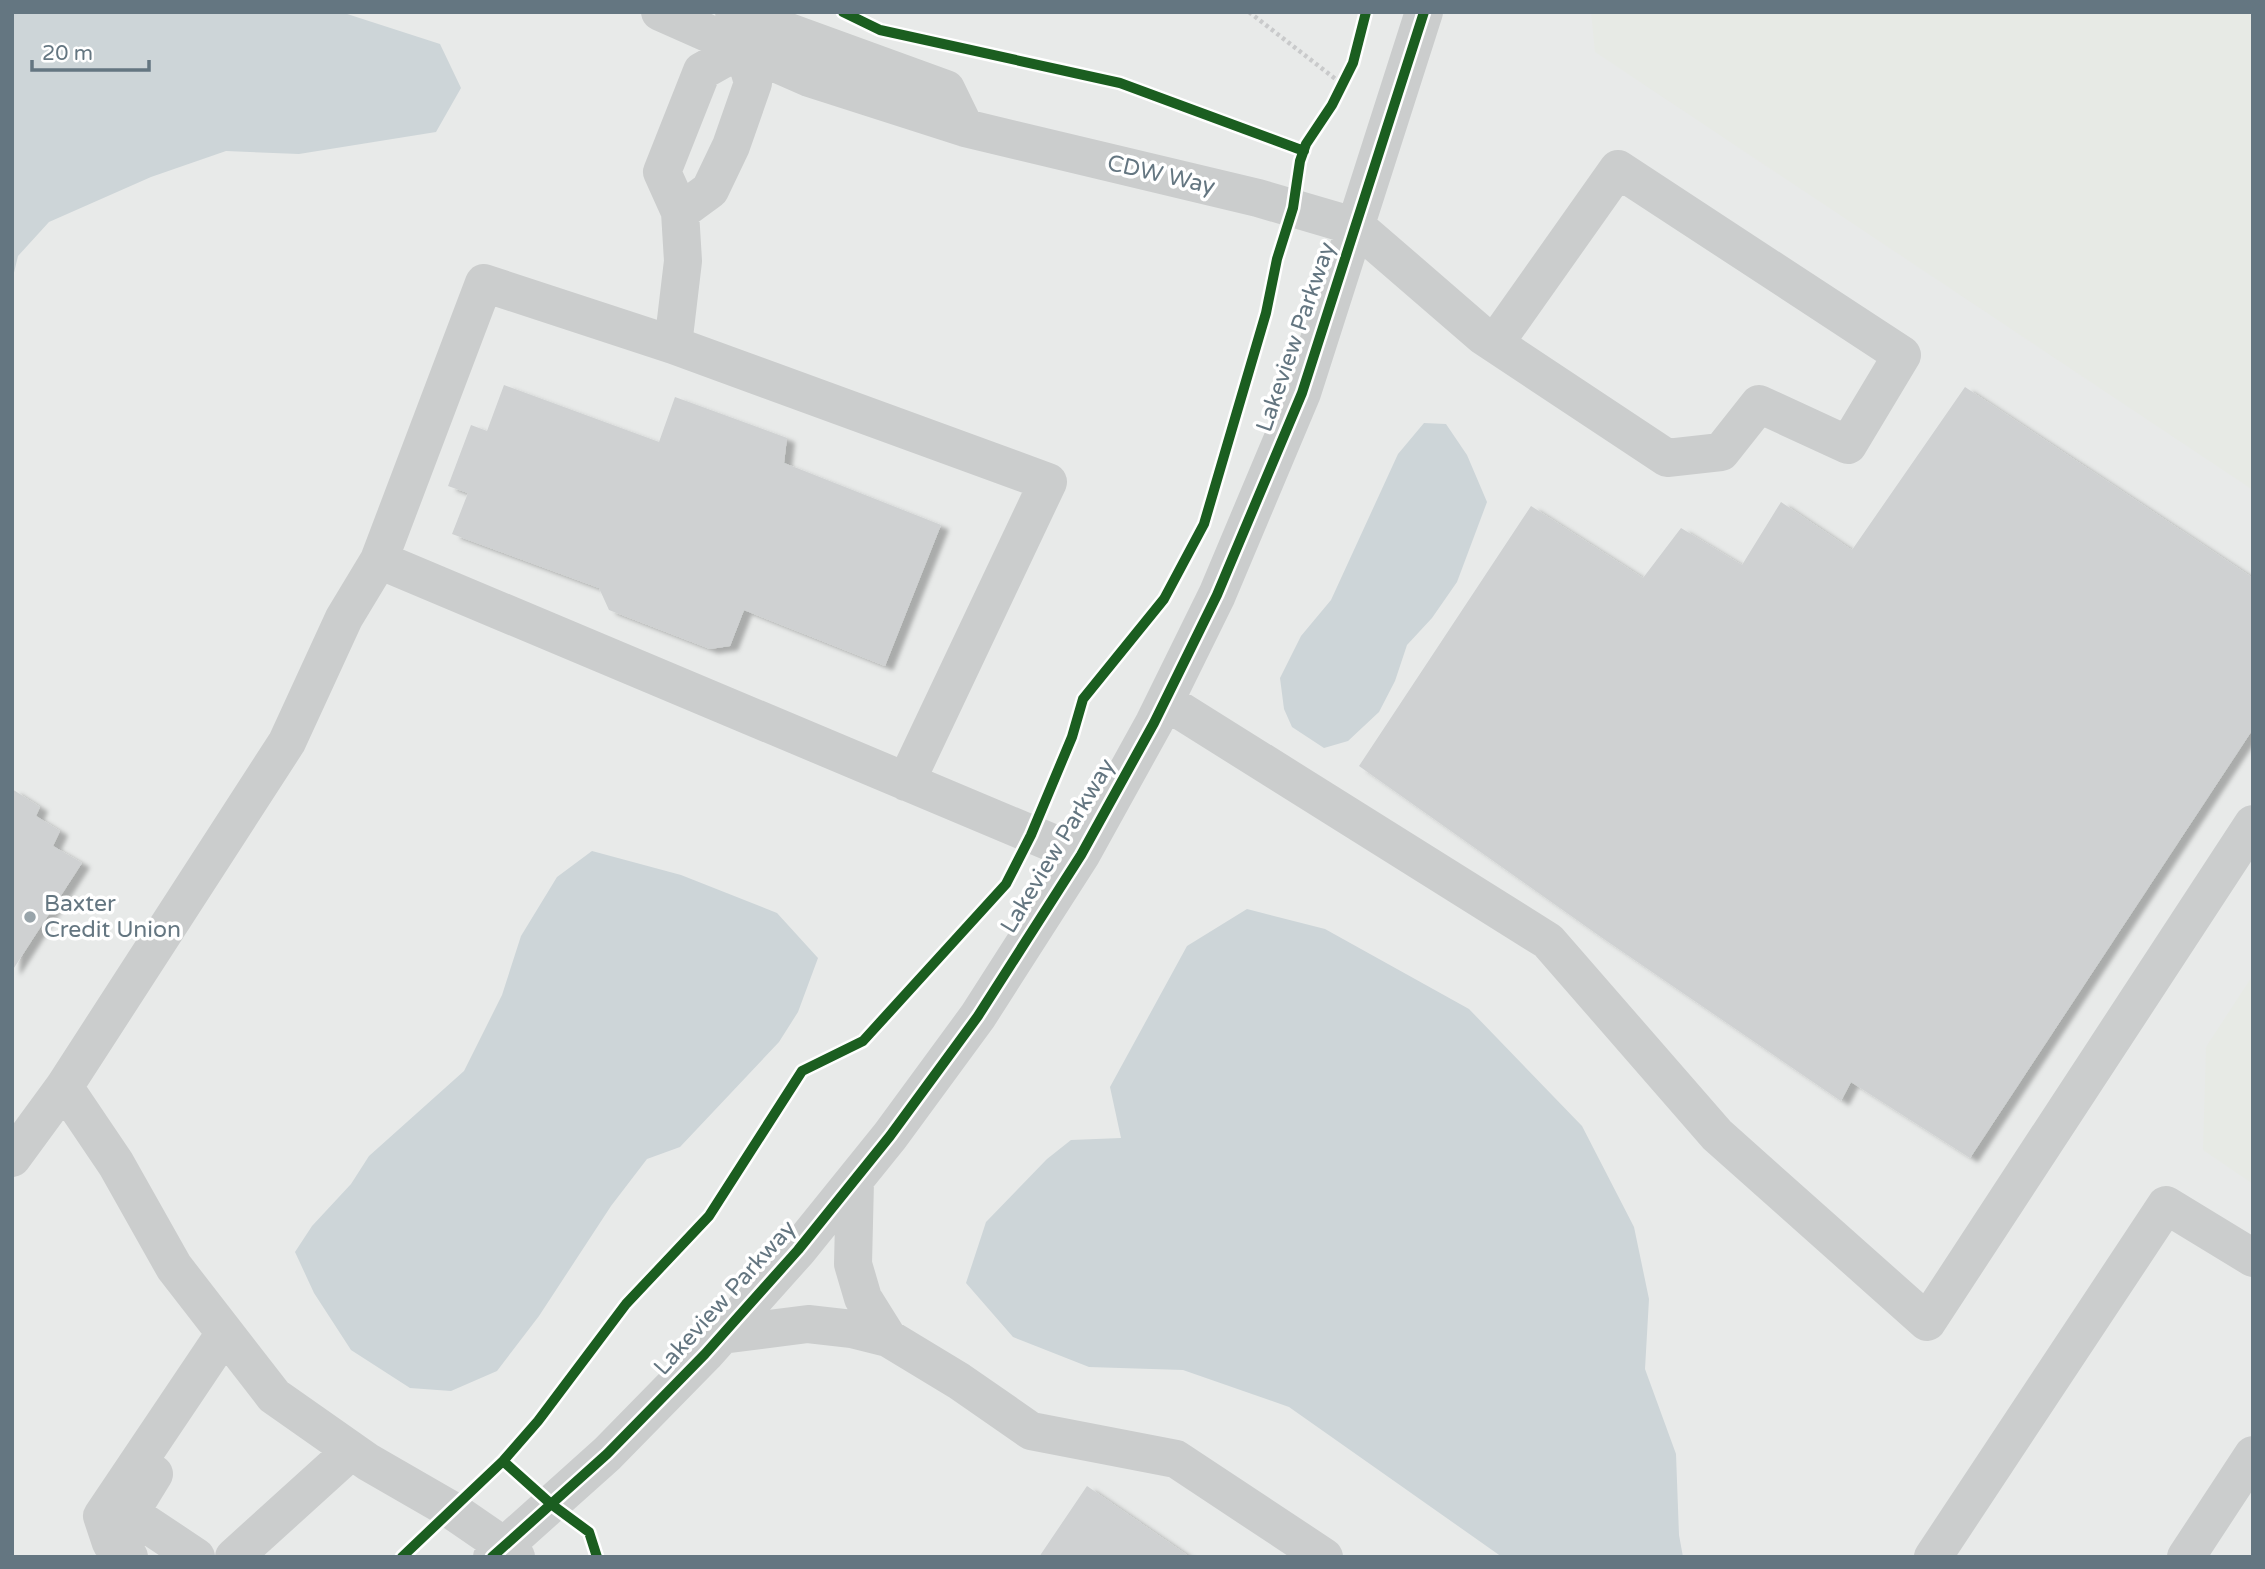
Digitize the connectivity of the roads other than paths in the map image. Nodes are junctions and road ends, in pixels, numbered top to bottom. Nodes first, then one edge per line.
1 (660, 12) edge
2 (1424, 12) edge
3 (748, 23) edge
4 (680, 212) junction
5 (1357, 227) junction
6 (1495, 344) junction
7 (673, 345) junction
8 (380, 560) junction
9 (1165, 701) junction
10 (906, 782) junction
11 (2253, 824) edge
12 (1081, 855) junction
13 (64, 1087) junction
14 (12, 1158) edge
15 (855, 1181) junction
16 (2253, 1258) edge
17 (225, 1333) junction
18 (722, 1335) junction
19 (888, 1338) junction
20 (172, 1412) junction
21 (351, 1451) junction
22 (2253, 1455) edge
23 (504, 1553) edge
24 (129, 1557) edge
25 (196, 1557) edge
26 (234, 1557) edge
27 (1324, 1557) edge
28 (1933, 1557) edge
29 (2186, 1557) edge

1 - 3 street, CDW Way
2 - 5 street, Lakeview Parkway
3 - 4 street
3 - 4 street
3 - 5 street, CDW Way
4 - 7 street
5 - 6 street
5 - 9 street, Lakeview Parkway
6 - 6 street
7 - 8 street
7 - 10 street
8 - 10 street
8 - 13 street
9 - 11 street
9 - 12 street, Lakeview Parkway
10 - 12 street
12 - 15 street, Lakeview Parkway
13 - 14 street
13 - 17 street
15 - 18 street, Lakeview Parkway
15 - 19 street
16 - 28 street
17 - 20 street
17 - 21 street
18 - 19 street
18 - 23 street, Lakeview Parkway
19 - 27 street
20 - 24 street
20 - 25 street
21 - 23 street
21 - 26 street
22 - 29 street

